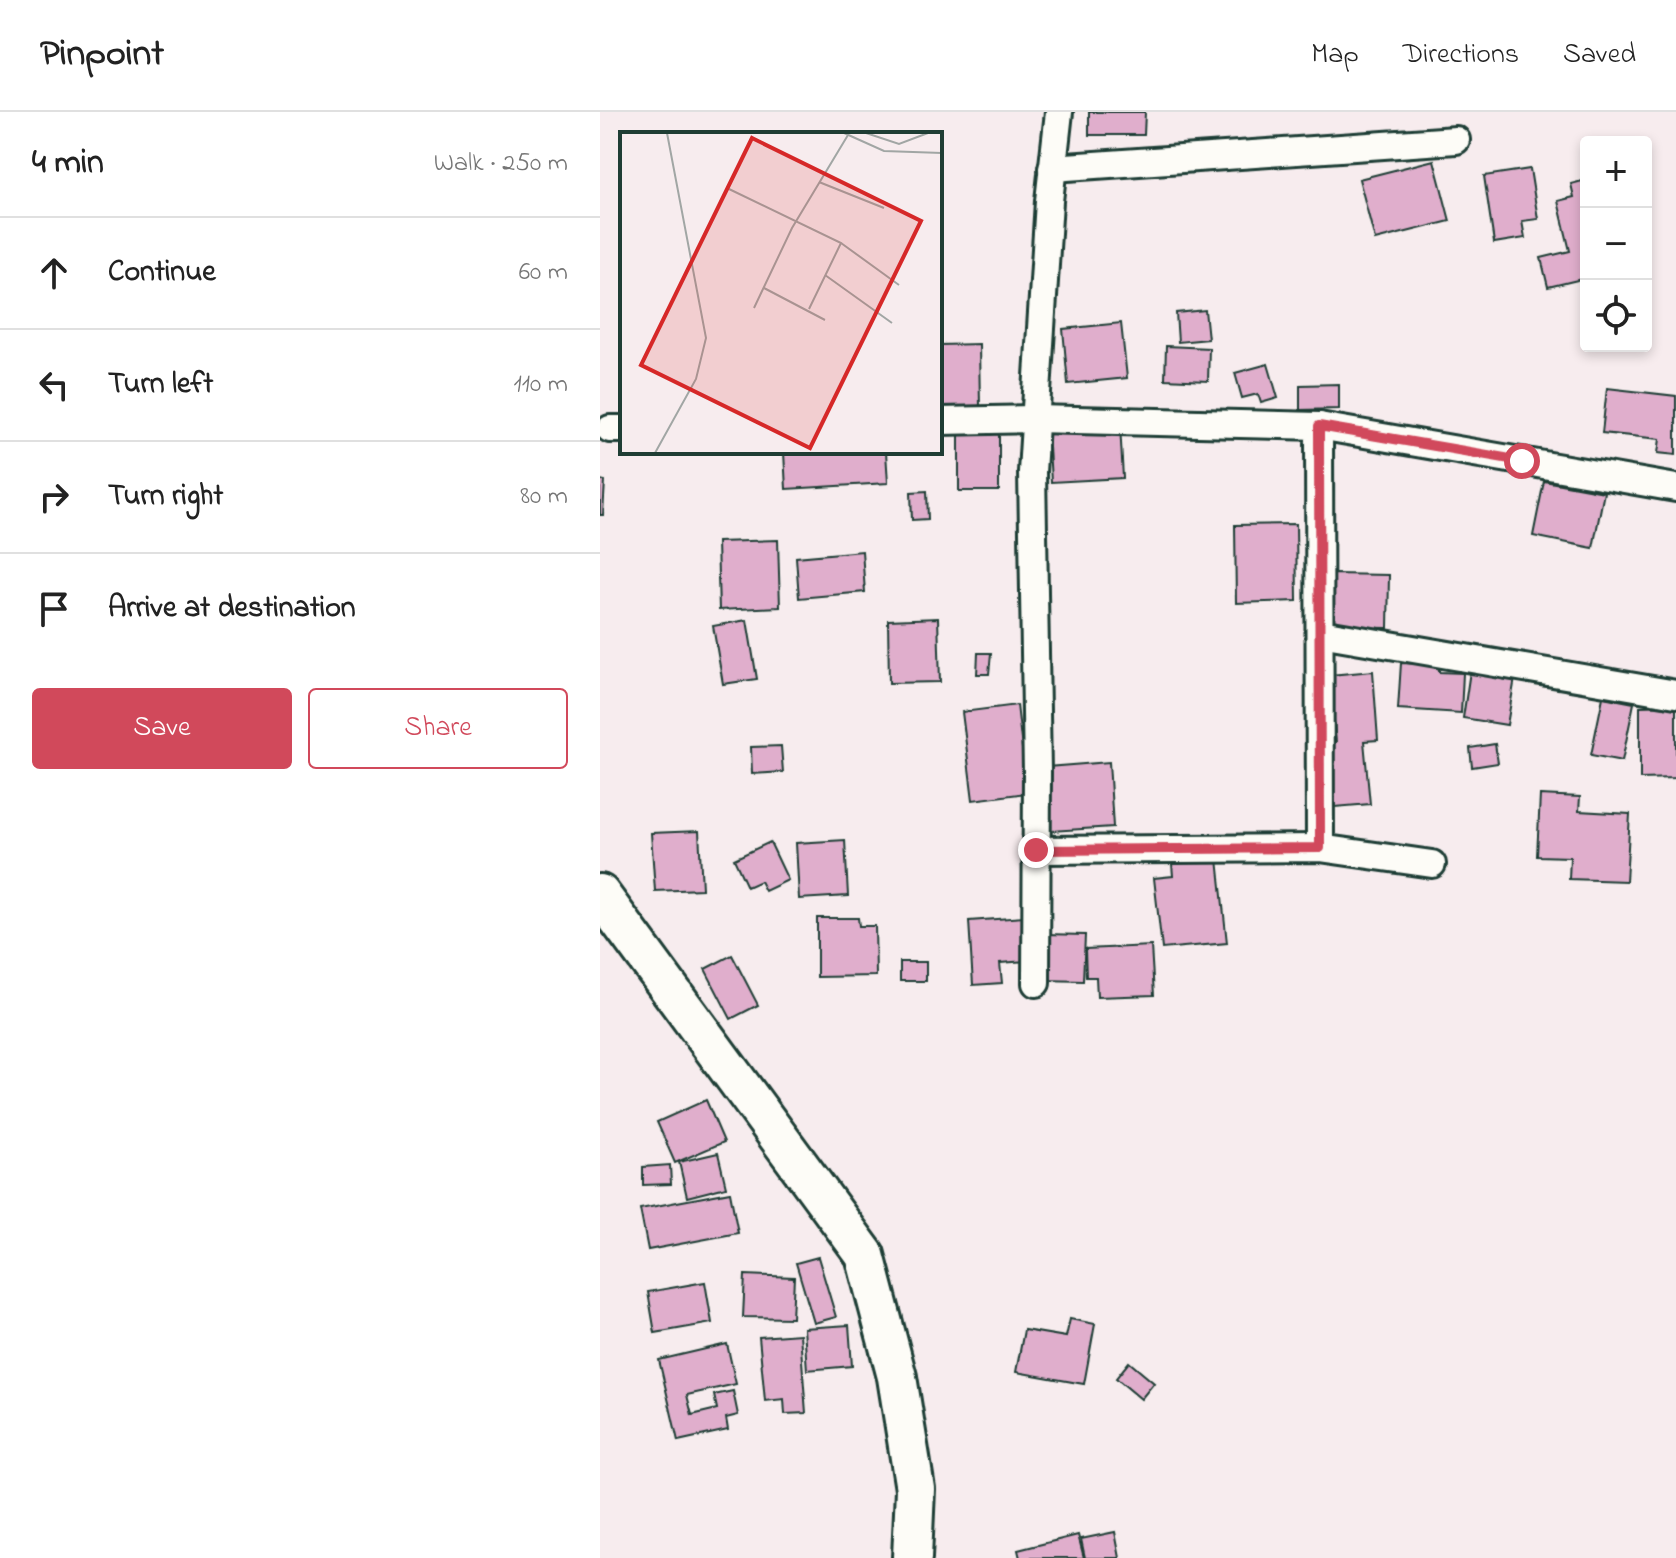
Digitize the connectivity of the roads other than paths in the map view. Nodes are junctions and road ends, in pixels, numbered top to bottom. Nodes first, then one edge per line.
1 (1059, 112) edge
2 (1456, 140) dead end
3 (1052, 168) junction
4 (1035, 419) junction
5 (942, 421) edge
6 (1319, 426) junction
7 (1676, 488) edge
8 (1320, 633) junction
9 (1676, 694) edge
10 (1320, 848) junction
11 (1036, 850) junction
12 (1432, 864) dead end
13 (600, 894) edge
14 (1036, 983) dead end
15 (912, 1558) edge

1 - 3 street
2 - 3 street
3 - 4 street
4 - 5 street
4 - 6 street
4 - 11 street
6 - 7 street
6 - 8 street
8 - 9 street
8 - 10 street
10 - 11 street
10 - 12 street
11 - 14 street
13 - 15 street

